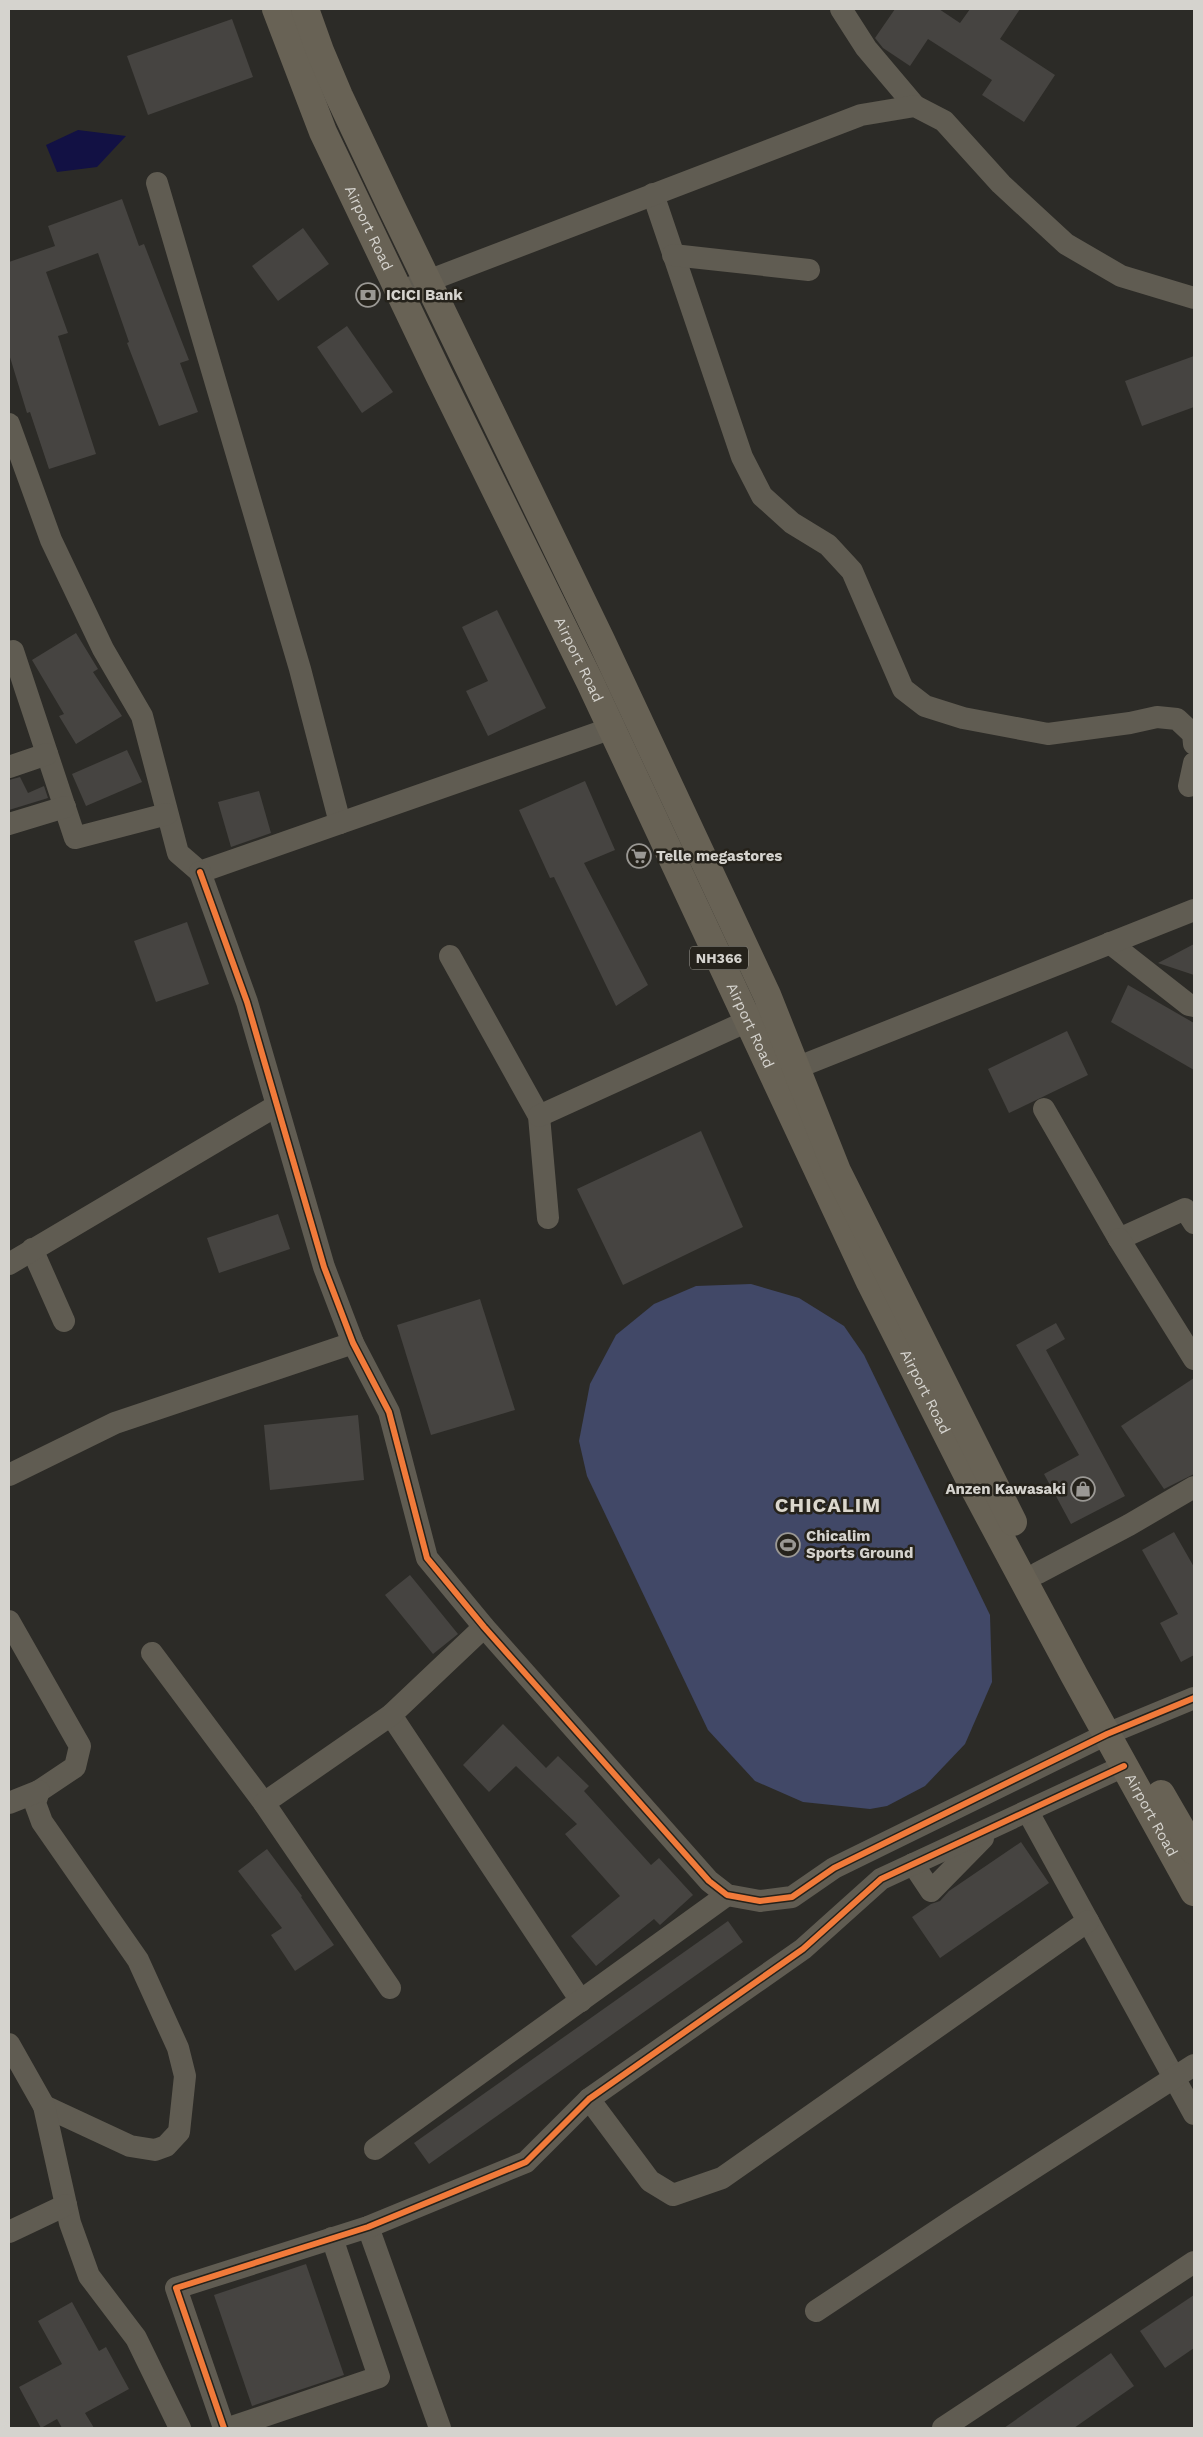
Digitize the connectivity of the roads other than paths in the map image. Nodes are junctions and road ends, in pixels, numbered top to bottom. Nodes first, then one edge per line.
1 (276, 9) edge
2 (306, 9) edge
3 (842, 9) edge
4 (915, 106) junction
5 (157, 183) dead end
6 (653, 194) junction
7 (673, 255) junction
8 (809, 270) dead end
9 (426, 282) junction
10 (399, 292) junction
11 (1194, 298) edge
12 (9, 424) edge
13 (13, 650) dead end
14 (612, 728) junction
15 (1194, 744) edge
16 (47, 754) junction
17 (1194, 764) edge
18 (9, 767) edge
19 (1189, 786) dead end
20 (65, 807) junction
21 (167, 814) junction
22 (340, 823) junction
23 (9, 824) edge
24 (200, 872) junction
25 (1194, 910) edge
26 (1110, 944) junction
27 (450, 956) dead end
28 (1193, 1007) edge
29 (773, 1009) junction
30 (748, 1021) junction
31 (796, 1068) junction
32 (276, 1106) junction
33 (1044, 1109) dead end
34 (539, 1116) junction
35 (548, 1218) dead end
36 (1194, 1223) edge
37 (1120, 1239) junction
38 (32, 1249) junction
39 (9, 1264) edge
40 (64, 1320) dead end
41 (353, 1342) junction
42 (1194, 1358) edge
43 (9, 1475) edge
44 (1194, 1487) edge
45 (1038, 1573) junction
46 (484, 1627) junction
47 (12, 1635) edge
48 (152, 1653) dead end
49 (1194, 1698) edge
50 (391, 1715) junction
51 (1114, 1731) junction
52 (1124, 1766) junction
53 (39, 1791) junction
54 (9, 1803) edge
55 (264, 1803) junction
56 (1028, 1812) junction
57 (992, 1828) junction
58 (1194, 1851) edge
59 (913, 1864) junction
60 (1194, 1892) edge
61 (727, 1895) junction
62 (1088, 1921) junction
63 (390, 1988) dead end
64 (580, 2001) junction
65 (9, 2044) edge
66 (1194, 2065) edge
67 (1172, 2078) junction
68 (589, 2099) junction
69 (44, 2106) junction
70 (1194, 2114) edge
71 (375, 2149) dead end
72 (66, 2205) junction
73 (368, 2226) junction
74 (9, 2232) edge
75 (332, 2238) junction
76 (1194, 2262) edge
77 (816, 2311) dead end
78 (180, 2428) edge
79 (224, 2428) edge
80 (229, 2428) edge
81 (440, 2428) edge
82 (943, 2428) edge

1 - 10 highway, Airport Road / NH366
2 - 9 highway, Airport Road / NH366
3 - 4 street
4 - 6 street
4 - 11 street
5 - 22 street
6 - 7 street
6 - 9 street
7 - 8 street
7 - 15 street
9 - 10 street
9 - 29 highway, Airport Road / NH366
10 - 14 highway, Airport Road / NH366
12 - 21 street
13 - 16 street
14 - 22 street
14 - 30 highway, Airport Road / NH366
16 - 18 street
16 - 20 street
17 - 19 street
20 - 21 street
20 - 23 street
21 - 24 street
22 - 24 street
24 - 32 street
25 - 26 street
26 - 28 street
26 - 31 street
27 - 34 street
29 - 30 street
29 - 31 highway, Airport Road / NH366
30 - 34 street
30 - 51 highway, Airport Road / NH366
31 - 45 highway, Airport Road / NH366
32 - 38 street
32 - 41 street
33 - 37 street
34 - 35 street
36 - 37 street
37 - 42 street
38 - 39 street
38 - 40 street
41 - 43 street
41 - 46 street
44 - 45 street
45 - 51 highway, Airport Road / NH366
46 - 50 street
46 - 61 street
47 - 53 street
48 - 55 street
49 - 51 street
50 - 55 street
50 - 64 street
51 - 52 highway, Airport Road / NH366
51 - 58 highway, Airport Road / NH366
51 - 61 street
52 - 56 street
52 - 60 highway, Airport Road / NH366
53 - 54 street
53 - 69 street
55 - 63 street
56 - 57 street
56 - 62 street
57 - 59 street
57 - 59 street
59 - 68 street
61 - 64 street
62 - 67 street
62 - 68 street
64 - 71 street
65 - 69 street
66 - 67 street
67 - 70 street
67 - 77 street
68 - 73 street
69 - 72 street
72 - 74 street
72 - 78 street
73 - 75 street
73 - 81 street
75 - 79 street
75 - 80 street
76 - 82 street

